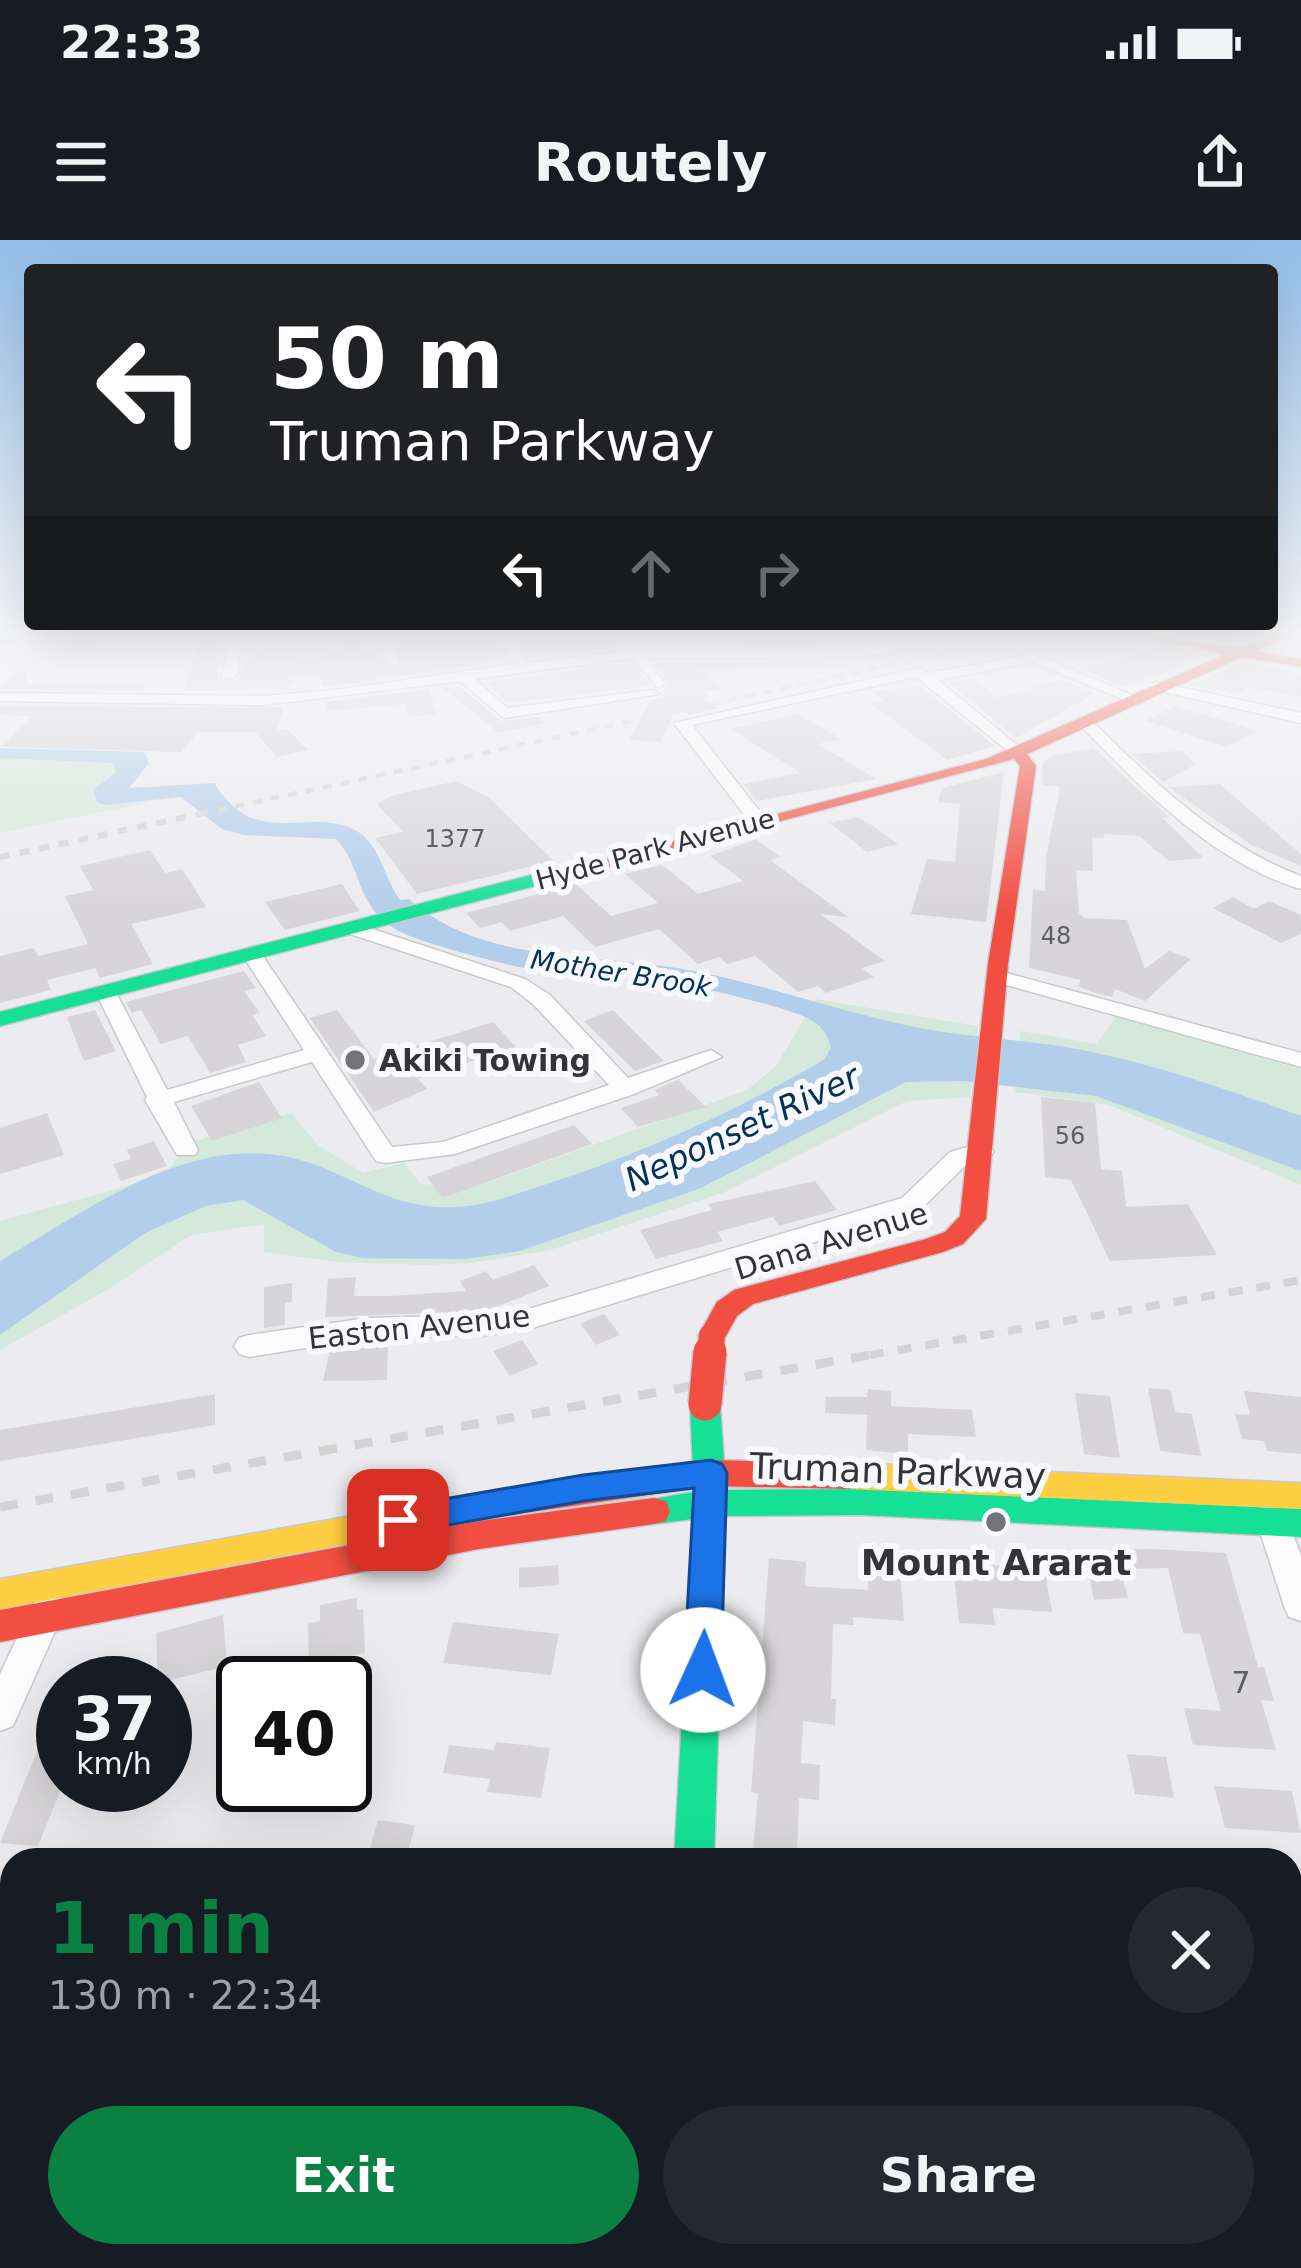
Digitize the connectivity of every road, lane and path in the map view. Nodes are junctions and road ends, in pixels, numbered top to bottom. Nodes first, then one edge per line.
1 (684, 726) edge
2 (984, 726) edge
3 (1077, 726) edge
4 (1089, 726) edge
5 (1018, 754) junction
6 (759, 822) junction
7 (1301, 883) edge
8 (362, 925) junction
9 (251, 953) junction
10 (998, 977) junction
11 (106, 991) junction
12 (0, 1019) edge
13 (317, 1053) junction
14 (710, 1058) dead end
15 (1301, 1060) edge
16 (626, 1088) junction
17 (158, 1100) junction
18 (186, 1150) dead end
19 (982, 1151) junction
20 (250, 1346) dead end
21 (711, 1473) junction
22 (1301, 1496) edge
23 (710, 1503) junction
24 (1279, 1513) edge
25 (0, 1594) edge
26 (49, 1600) junction
27 (1301, 1606) edge
28 (0, 1626) edge
29 (0, 1714) edge
30 (695, 1848) edge

1 - 6 street
2 - 5 street
3 - 5 main road, Hyde Park Avenue
4 - 7 street
5 - 6 main road, Hyde Park Avenue
5 - 10 main road, Dana Avenue
6 - 8 main road, Hyde Park Avenue
8 - 9 main road, Hyde Park Avenue
8 - 16 street
9 - 11 main road, Hyde Park Avenue
9 - 13 street
10 - 15 street
10 - 19 main road, Dana Avenue
11 - 12 main road, Hyde Park Avenue
11 - 17 street
13 - 16 street
13 - 17 street
14 - 16 street
17 - 18 street
19 - 20 street, Easton Avenue
19 - 21 main road, Dana Avenue, bridge
21 - 23 main road, Dana Avenue
21 - 24 main road, Truman Parkway
21 - 26 main road, Truman Parkway
22 - 24 main road, Truman Parkway
23 - 24 main road, Truman Parkway
23 - 26 main road, Truman Parkway
23 - 30 main road, Dana Avenue
24 - 27 street
25 - 26 main road, Truman Parkway
26 - 28 main road, Truman Parkway
26 - 29 street

